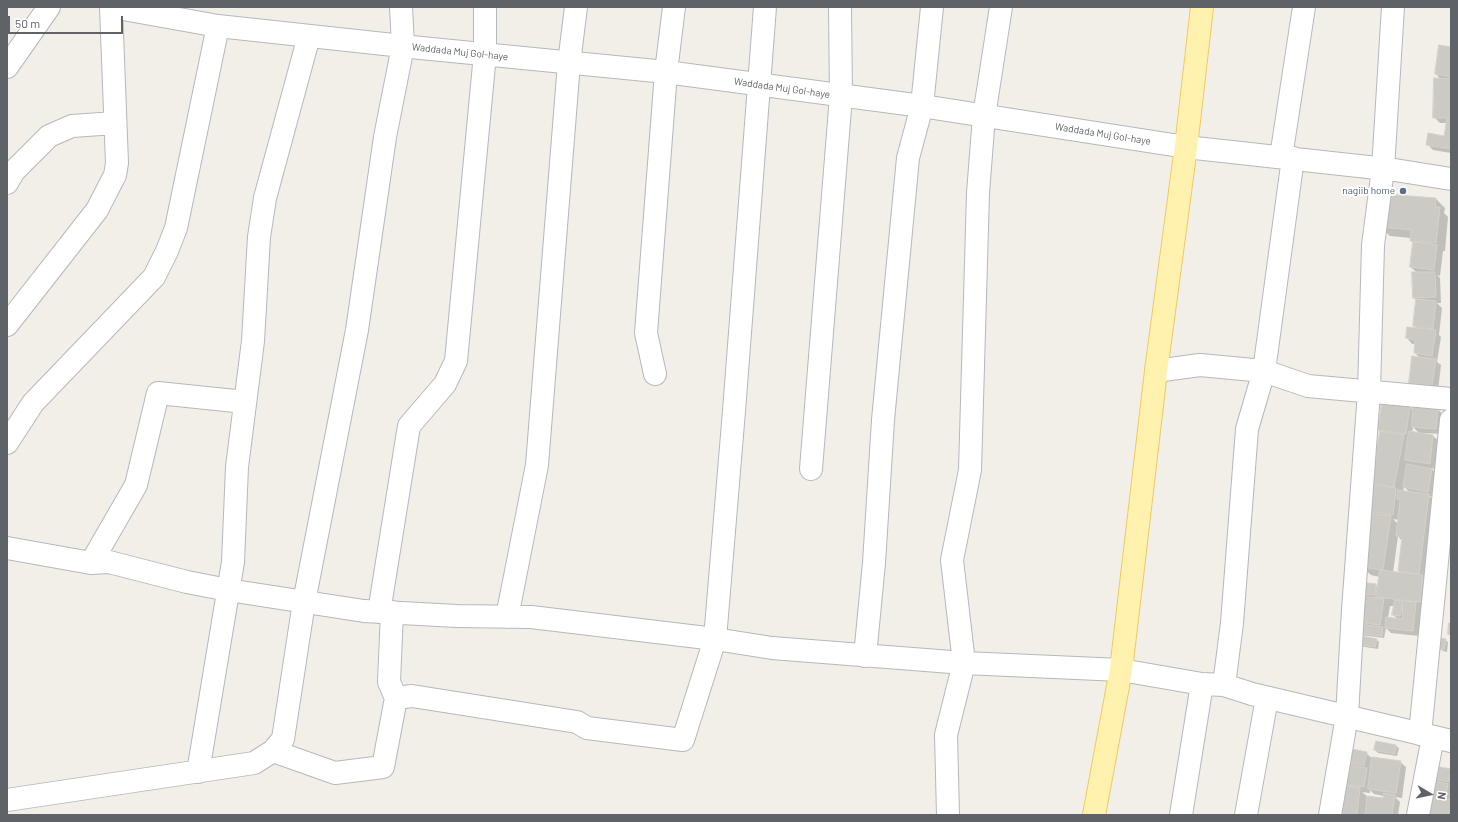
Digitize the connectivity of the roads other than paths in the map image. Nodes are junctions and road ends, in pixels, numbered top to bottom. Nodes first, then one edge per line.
1 (49, 7) edge
2 (112, 7) edge
3 (401, 7) edge
4 (485, 7) edge
5 (576, 7) edge
6 (674, 7) edge
7 (765, 7) edge
8 (840, 7) edge
9 (932, 7) edge
10 (1001, 7) edge
11 (1202, 7) edge
12 (1304, 7) edge
13 (1393, 7) edge
14 (218, 26) junction
15 (309, 36) junction
16 (403, 46) junction
17 (485, 54) junction
18 (569, 63) junction
19 (7, 67) edge
20 (666, 72) junction
21 (760, 85) junction
22 (840, 96) junction
23 (922, 106) junction
24 (984, 116) junction
25 (115, 123) junction
26 (1186, 147) junction
27 (1287, 158) junction
28 (1383, 169) junction
29 (1451, 179) edge
30 (7, 182) edge
31 (7, 325) edge
32 (1156, 371) junction
33 (1264, 371) junction
34 (654, 374) dead end
35 (1369, 392) junction
36 (1451, 399) edge
37 (245, 402) junction
38 (1451, 420) edge
39 (7, 443) edge
40 (811, 470) dead end
41 (7, 548) edge
42 (91, 563) junction
43 (228, 590) junction
44 (304, 602) junction
45 (385, 612) junction
46 (507, 617) junction
47 (715, 639) junction
48 (865, 656) junction
49 (964, 663) junction
50 (1121, 670) junction
51 (1202, 684) junction
52 (1224, 685) junction
53 (396, 698) junction
54 (1267, 698) junction
55 (1347, 716) junction
56 (1435, 737) edge
57 (273, 751) junction
58 (198, 772) junction
59 (7, 800) edge
60 (948, 815) edge
61 (1094, 815) edge
62 (1181, 815) edge
63 (1246, 815) edge
64 (1330, 815) edge
65 (1418, 815) edge

1 - 19 street
2 - 14 street, Waddada Muj Gol-haye
2 - 25 street
3 - 16 street
4 - 17 street
5 - 18 street
6 - 20 street
7 - 21 street
8 - 22 street
9 - 23 street
10 - 24 street
11 - 26 main road
12 - 27 street
13 - 28 street
14 - 15 street, Waddada Muj Gol-haye
14 - 39 street
15 - 16 street, Waddada Muj Gol-haye
15 - 37 street
16 - 17 street, Waddada Muj Gol-haye
16 - 44 street
17 - 18 street, Waddada Muj Gol-haye
17 - 45 street
18 - 20 street, Waddada Muj Gol-haye
18 - 46 street
20 - 21 street, Waddada Muj Gol-haye
20 - 34 street
21 - 22 street, Waddada Muj Gol-haye
21 - 47 street
22 - 23 street, Waddada Muj Gol-haye
22 - 40 street
23 - 24 street, Waddada Muj Gol-haye
23 - 48 street
24 - 26 street, Waddada Muj Gol-haye
24 - 49 street
25 - 30 street
25 - 31 street
26 - 27 street, Waddada Muj Gol-haye
26 - 32 main road
27 - 28 street, Waddada Muj Gol-haye
27 - 33 street
28 - 29 street, Waddada Muj Gol-haye
28 - 35 street
32 - 33 street
32 - 50 main road
33 - 35 street
33 - 52 street
35 - 36 street
35 - 55 street
37 - 42 street
37 - 43 street
38 - 56 street
41 - 42 street
42 - 43 street
43 - 44 street
43 - 58 street
44 - 45 street
44 - 57 street
45 - 46 street
45 - 53 street
46 - 47 street
47 - 48 street
47 - 53 street
48 - 49 street
49 - 50 street
49 - 60 street
50 - 51 street
50 - 61 main road
51 - 52 street
51 - 62 street
52 - 54 street
53 - 57 street
54 - 55 street
54 - 63 street
55 - 56 street
55 - 64 street
56 - 65 street
57 - 58 street
58 - 59 street

